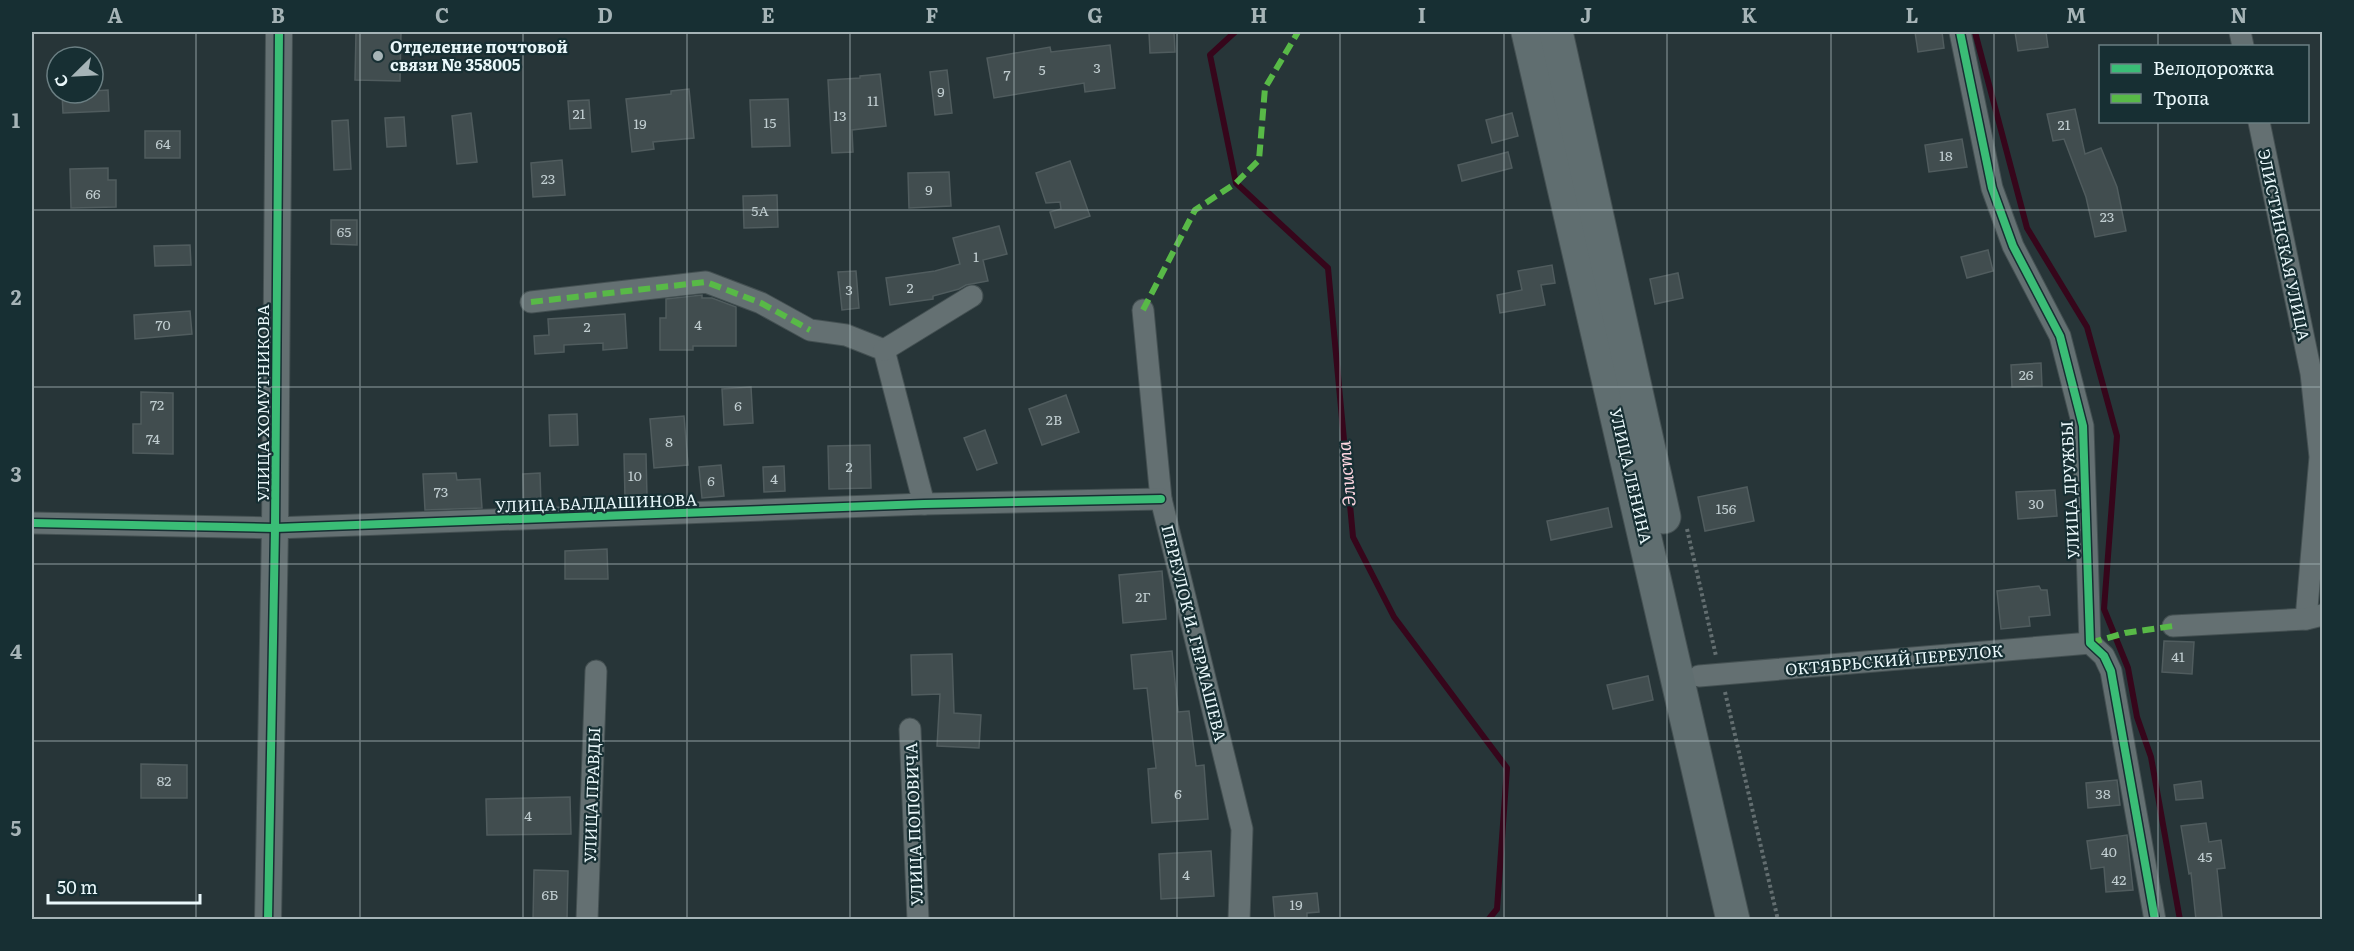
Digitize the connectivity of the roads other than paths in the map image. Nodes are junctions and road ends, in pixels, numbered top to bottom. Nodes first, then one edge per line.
1 (279, 32) edge
2 (1528, 32) edge
3 (1556, 32) edge
4 (1960, 32) edge
5 (2259, 123) edge
6 (972, 296) dead end
7 (531, 302) dead end
8 (1143, 310) dead end
9 (884, 350) junction
10 (1161, 499) junction
11 (924, 504) junction
12 (32, 523) edge
13 (275, 528) junction
14 (2314, 617) edge
15 (2173, 626) dead end
16 (2090, 644) junction
17 (596, 671) dead end
18 (1699, 676) junction
19 (910, 729) dead end
20 (268, 920) edge
21 (588, 920) edge
22 (918, 920) edge
23 (1239, 920) edge
24 (1733, 920) edge
25 (1756, 920) edge
26 (2155, 920) edge

1 - 13 street, УЛИЦА ХОМУТНИКОВА
2 - 24 main road, УЛИЦА ЛЕНИНА
3 - 18 main road, УЛИЦА ЛЕНИНА
4 - 16 street, УЛИЦА ДРУЖБЫ
5 - 14 street, ЭЛИСТИНСКАЯ УЛИЦА
6 - 9 street
7 - 9 street
8 - 10 street, ПЕРЕУЛОК И. ГЕРМАШЕВА
9 - 11 street
10 - 11 street, УЛИЦА БАЛДАШИНОВА
10 - 23 street, ПЕРЕУЛОК И. ГЕРМАШЕВА
11 - 13 street, УЛИЦА БАЛДАШИНОВА
12 - 13 street, УЛИЦА БАЛДАШИНОВА
13 - 20 street, УЛИЦА ХОМУТНИКОВА
14 - 15 street
16 - 18 street, ОКТЯБРЬСКИЙ ПЕРЕУЛОК
16 - 26 street
17 - 21 street, УЛИЦА ПРАВДЫ
18 - 25 main road, УЛИЦА ЛЕНИНА
19 - 22 street, УЛИЦА ПОПОВИЧА

